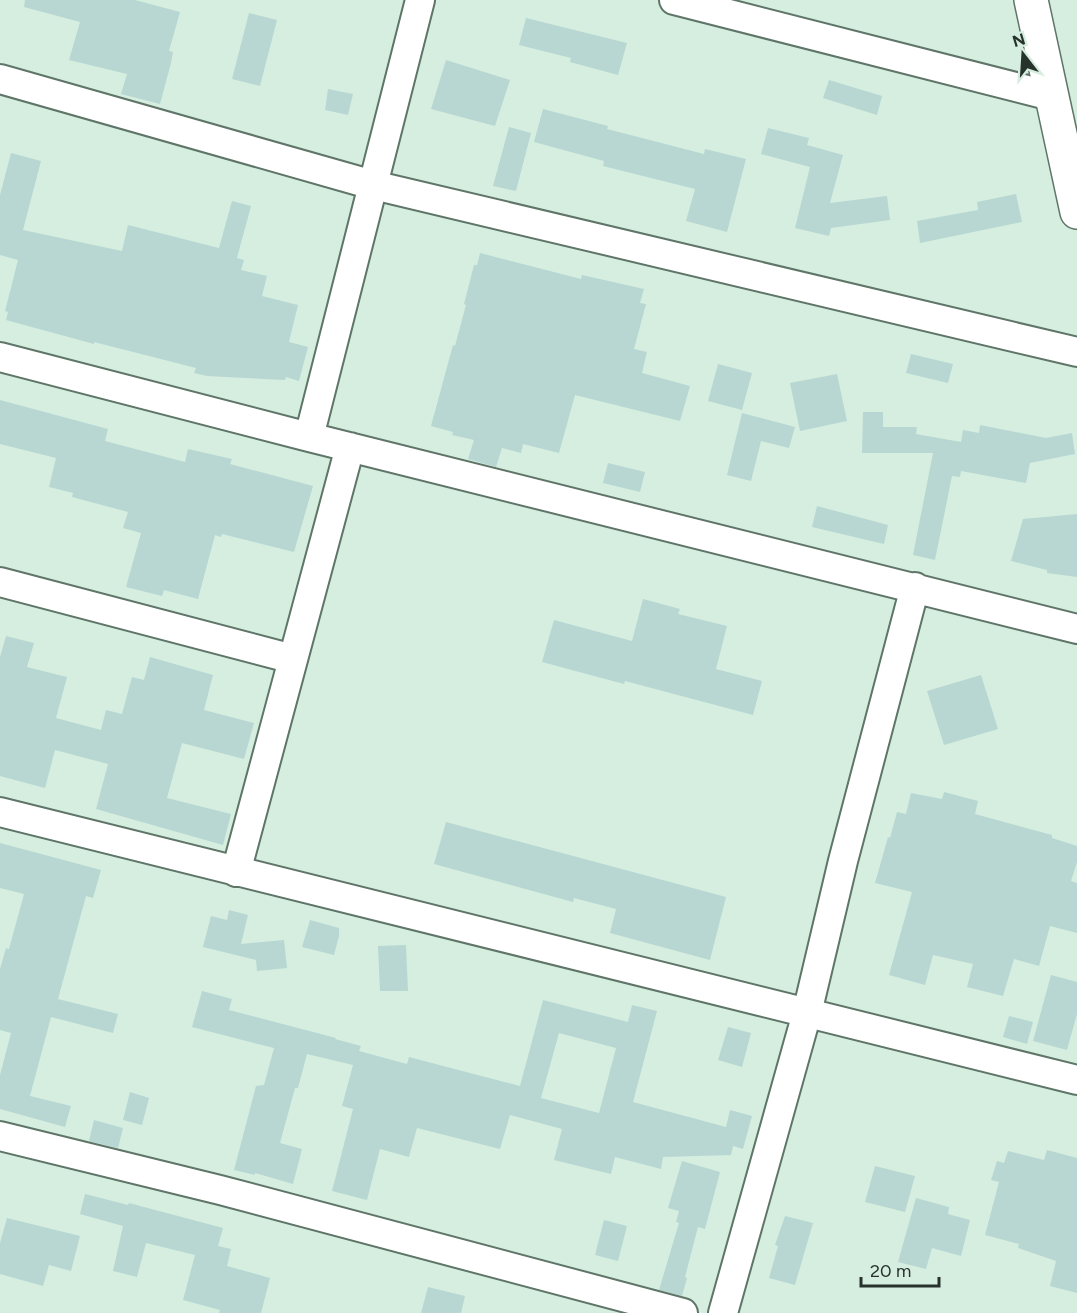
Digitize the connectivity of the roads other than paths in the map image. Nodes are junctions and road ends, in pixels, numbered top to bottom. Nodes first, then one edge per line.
1 (420, 0) edge
2 (674, 0) edge
3 (1030, 0) edge
4 (0, 80) edge
5 (1051, 96) junction
6 (373, 185) junction
7 (1077, 212) edge
8 (1077, 352) edge
9 (0, 357) edge
10 (309, 437) junction
11 (350, 447) junction
12 (0, 582) edge
13 (915, 587) junction
14 (1077, 629) edge
15 (293, 659) junction
16 (0, 812) edge
17 (236, 872) junction
18 (807, 1013) junction
19 (1077, 1080) edge
20 (0, 1136) edge
21 (683, 1313) edge
22 (723, 1313) edge

1 - 6 street
2 - 5 street
3 - 5 main road
4 - 6 street
5 - 7 main road
6 - 8 street
6 - 10 street
9 - 10 street
10 - 11 street
11 - 13 street
11 - 15 street
12 - 15 street
13 - 14 street
13 - 18 street
15 - 17 street
16 - 17 street
17 - 18 street
18 - 19 street
18 - 22 street
20 - 21 street

